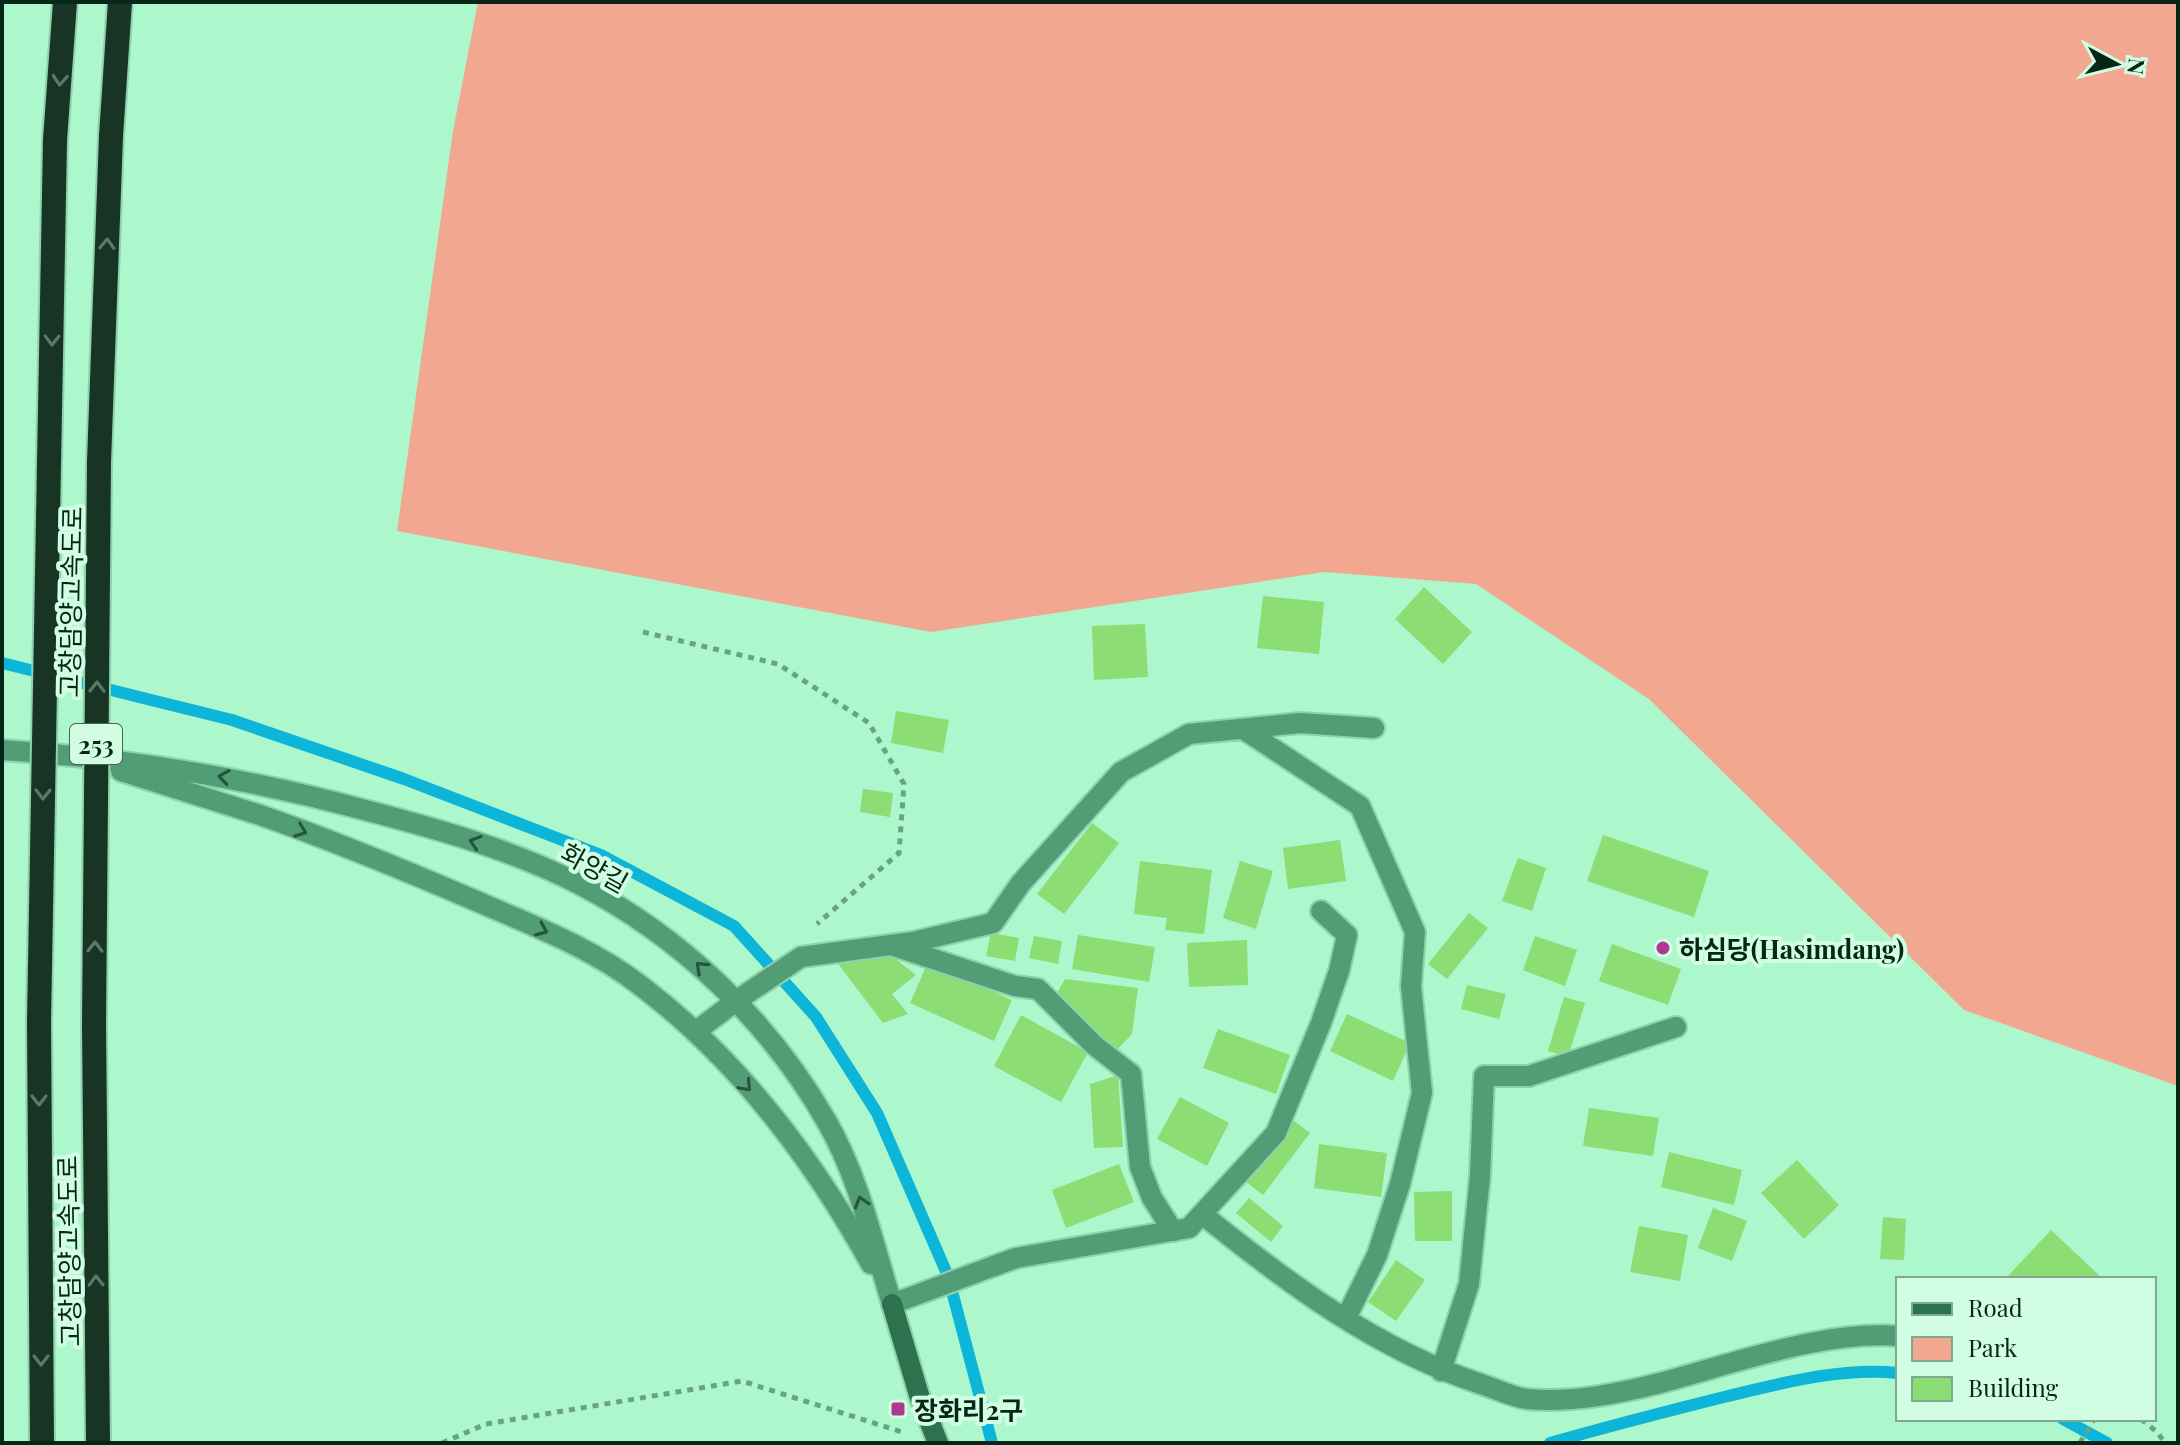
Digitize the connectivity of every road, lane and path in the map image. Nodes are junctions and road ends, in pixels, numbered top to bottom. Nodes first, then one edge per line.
1 (65, 2) edge
2 (120, 2) edge
3 (643, 632) dead end
4 (1374, 728) dead end
5 (1243, 729) junction
6 (2, 750) edge
7 (68, 754) junction
8 (1321, 911) dead end
9 (891, 945) junction
10 (801, 957) junction
11 (736, 1001) junction
12 (1676, 1027) dead end
13 (695, 1032) junction
14 (1202, 1214) junction
15 (1173, 1231) junction
16 (892, 1304) junction
17 (1346, 1318) junction
18 (1896, 1336) edge
19 (1441, 1371) junction
20 (2093, 1421) edge
21 (2143, 1421) edge
22 (42, 1443) edge
23 (98, 1443) edge
24 (442, 1443) edge
25 (938, 1443) edge
26 (2080, 1443) edge
27 (2165, 1443) edge

1 -> 22 highway, 고창담양고속도로 / 253, bridge
23 -> 2 highway, 고창담양고속도로 / 253, bridge
3 - 10 path
4 - 5 street
5 - 9 street
5 - 17 street
6 - 7 street, 화양길
11 -> 7 street, 화양길
7 -> 13 street, 화양길
8 - 14 street
9 - 10 street
9 - 15 street
10 - 11 street
11 - 13 street
16 -> 11 street, 화양길
12 - 19 street
13 -> 16 street, 화양길
14 - 15 street
14 - 17 street
15 - 16 street
16 - 25 street, 화양길
17 - 19 street
18 - 19 street
20 - 26 path
21 - 27 path
24 - 25 path

